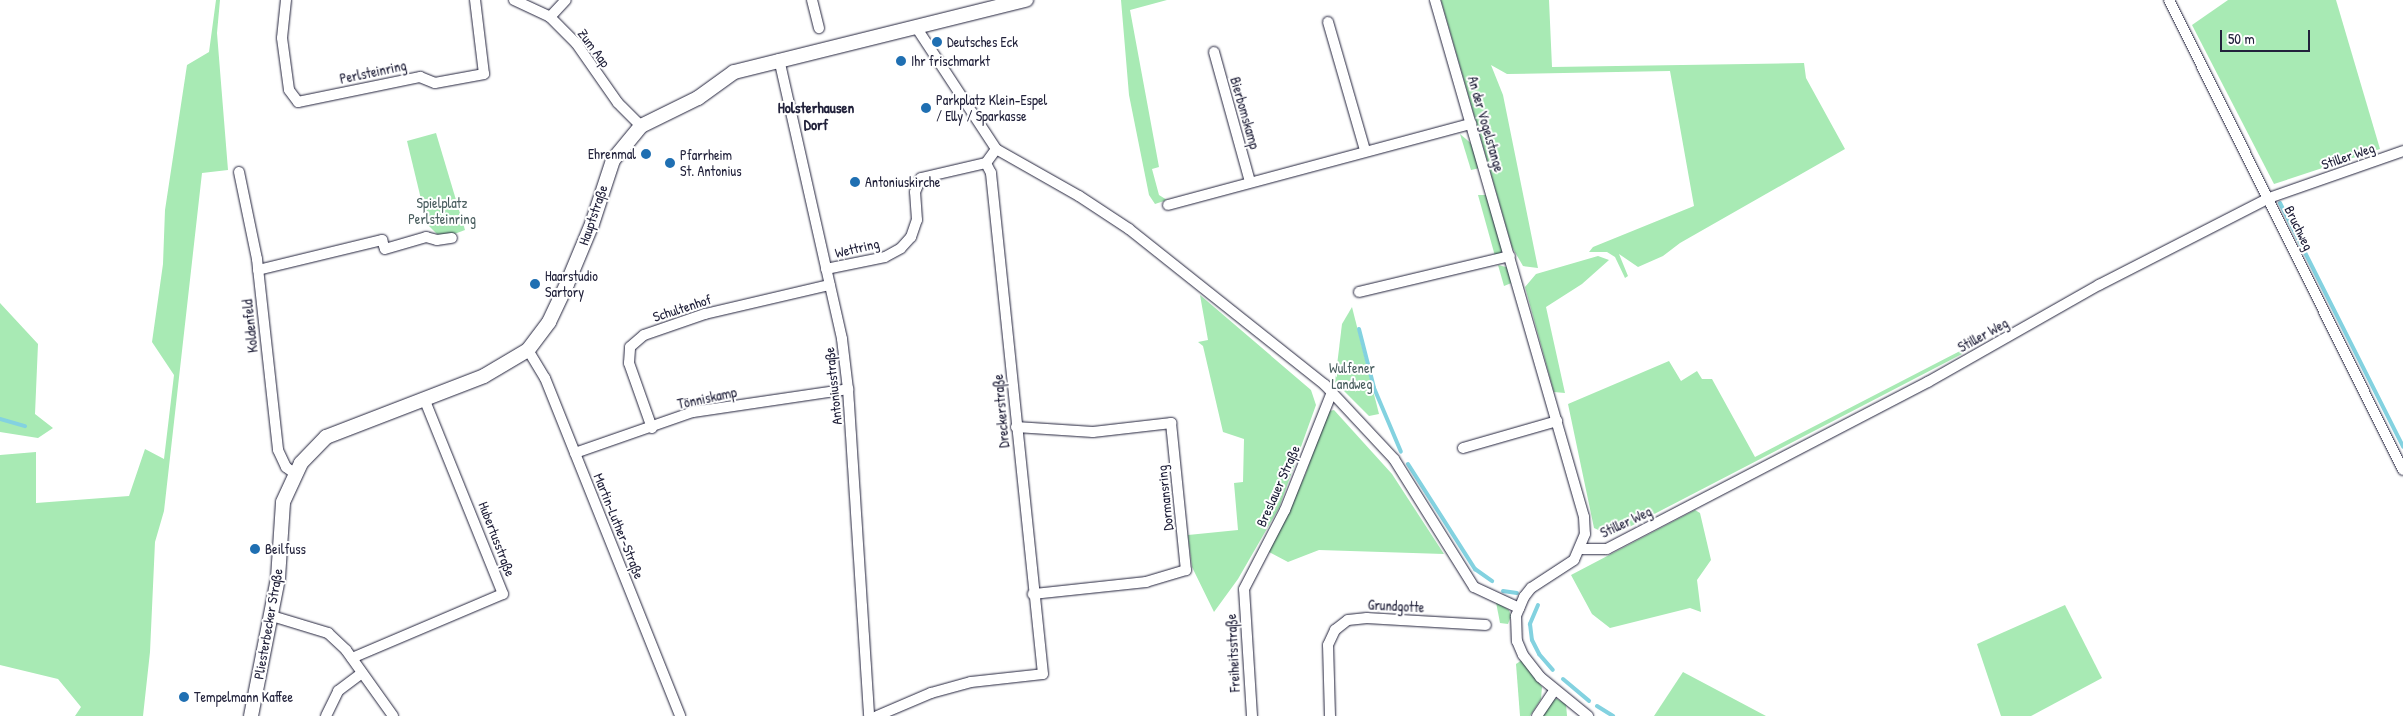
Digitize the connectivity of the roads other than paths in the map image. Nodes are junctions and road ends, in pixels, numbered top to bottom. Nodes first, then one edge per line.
1 (286, 0) edge
2 (475, 0) edge
3 (514, 0) edge
4 (566, 0) edge
5 (812, 0) edge
6 (1026, 0) edge
7 (1435, 0) edge
8 (2168, 0) edge
9 (550, 17) junction
10 (1328, 22) dead end
11 (916, 27) junction
12 (819, 28) dead end
13 (1214, 52) dead end
14 (778, 59) junction
15 (1471, 124) junction
16 (641, 126) junction
17 (996, 149) junction
18 (1364, 150) junction
19 (2403, 151) edge
20 (986, 163) junction
21 (239, 172) dead end
22 (1250, 182) junction
23 (2269, 198) junction
24 (1168, 205) dead end
25 (452, 238) dead end
26 (1510, 256) junction
27 (258, 270) junction
28 (826, 270) junction
29 (830, 285) junction
30 (1359, 292) dead end
31 (528, 350) junction
32 (848, 389) junction
33 (1332, 392) junction
34 (424, 398) junction
35 (1557, 421) junction
36 (1016, 427) junction
37 (652, 428) junction
38 (1463, 448) dead end
39 (575, 453) junction
40 (2403, 470) edge
41 (294, 473) junction
42 (283, 502) joint
43 (1582, 549) junction
44 (1244, 589) joint
45 (1033, 594) junction
46 (1519, 608) junction
47 (272, 616) junction
48 (1486, 625) dead end
49 (352, 658) junction
50 (362, 673) junction
51 (1554, 691) junction
52 (251, 716) edge
53 (326, 716) edge
54 (394, 716) edge
55 (680, 716) edge
56 (869, 716) edge
57 (877, 716) edge
58 (1252, 716) edge
59 (1330, 716) edge
60 (1537, 716) edge
61 (1588, 716) edge

1 - 2 street, Perlsteinring
3 - 9 street, Zum Aap
4 - 9 street
5 - 12 street
6 - 11 main road, Hauptstraße
7 - 15 street, An der Vogelstange
8 - 23 street, Bruchweg
9 - 16 street, Zum Aap
10 - 18 street
11 - 14 main road, Hauptstraße
11 - 17 street
13 - 22 street, Bierbomskamp
14 - 16 main road, Hauptstraße
14 - 28 street, Antoniusstraße
15 - 18 street
15 - 26 street, An der Vogelstange
16 - 31 main road, Hauptstraße
17 - 20 street
17 - 33 street
18 - 22 street
19 - 23 street, Stiller Weg
20 - 28 street, Wettring
20 - 36 street, Dreckerstraße
21 - 27 street, Koldenfeld
22 - 24 street
23 - 40 street, Bruchweg
23 - 43 street, Stiller Weg
25 - 27 street
26 - 30 street
26 - 35 street, An der Vogelstange
27 - 41 street, Koldenfeld
28 - 29 street, Antoniusstraße
29 - 32 street, Antoniusstraße
29 - 37 street, Schultenhof
31 - 34 main road, Hauptstraße
31 - 39 street, Martin-Luther-Straße
32 - 37 street, Tönniskamp
32 - 56 street, Antoniusstraße
33 - 44 street, Breslauer Straße
33 - 46 street
34 - 41 main road, Hauptstraße
34 - 49 street, Hubertusstraße
35 - 38 street
35 - 43 street, An der Vogelstange
36 - 45 street, Dreckerstraße
36 - 45 street, Dormansring
37 - 39 street, Tönniskamp
39 - 55 street, Martin-Luther-Straße
41 - 42 main road, Hauptstraße
42 - 47 main road, Pliesterbecker Straße
43 - 46 street
44 - 58 street, Freiheitsstraße
45 - 57 street, Dreckerstraße
46 - 51 street
47 - 49 street
47 - 52 main road, Pliesterbecker Straße
48 - 59 street, Grundgotte
49 - 50 street
50 - 53 street
50 - 54 street
51 - 60 street
51 - 61 street

